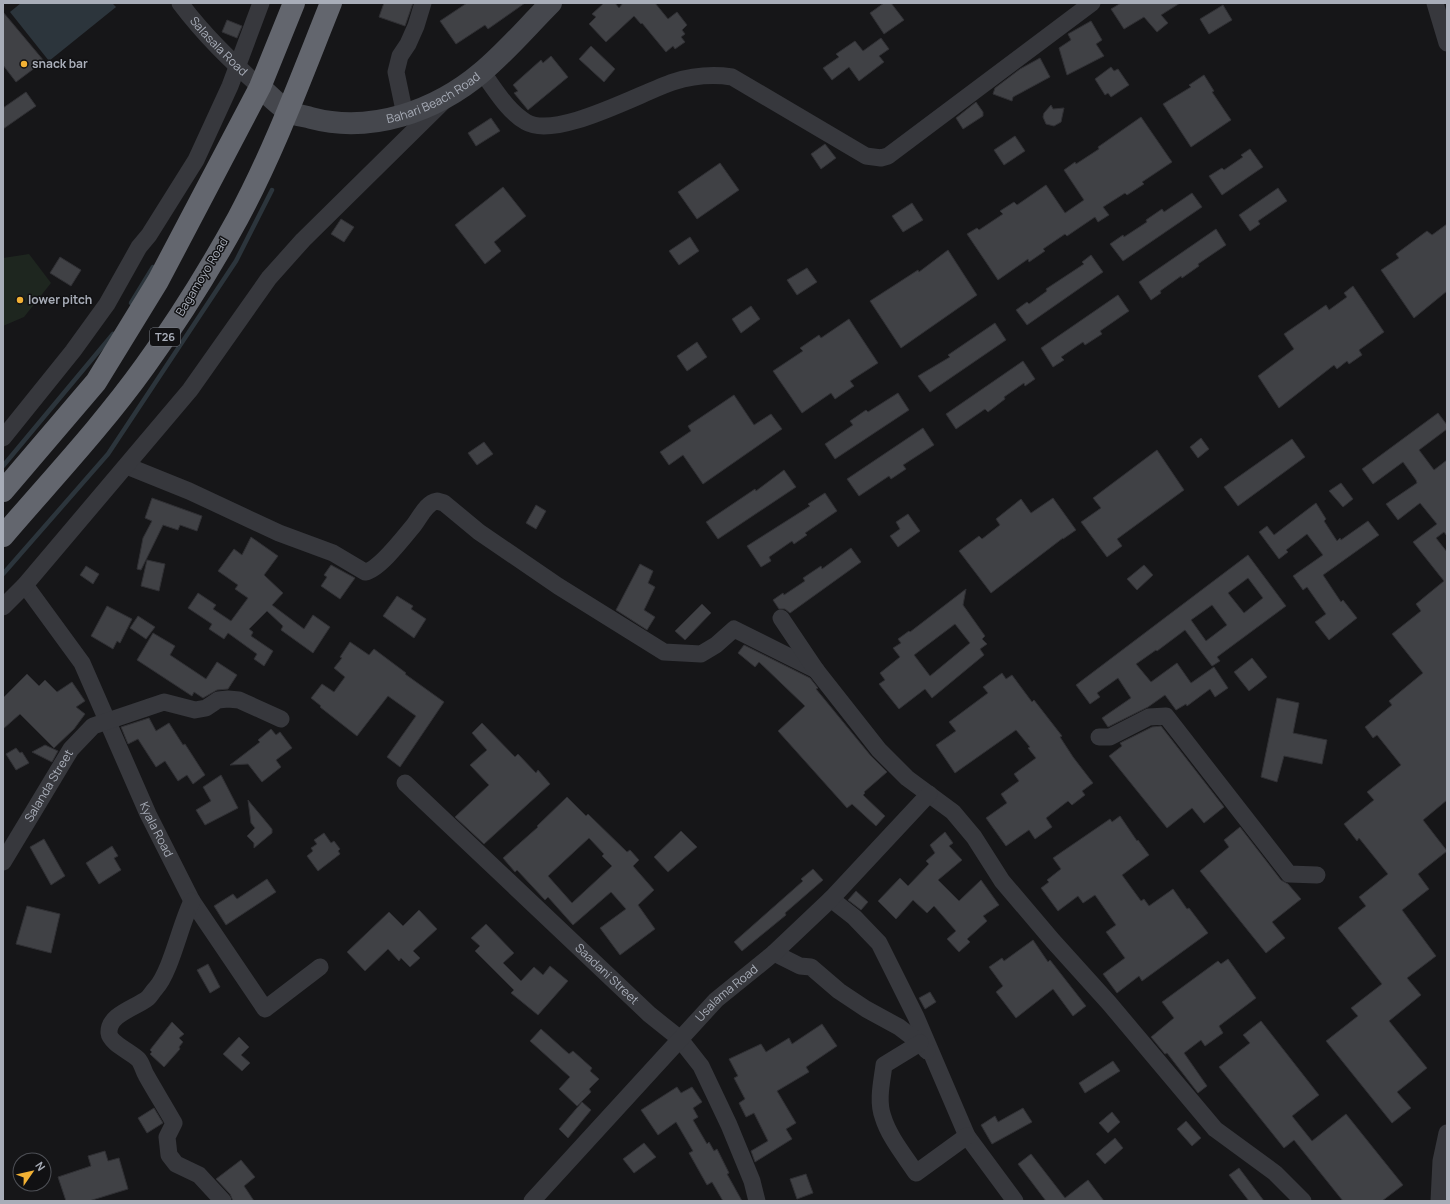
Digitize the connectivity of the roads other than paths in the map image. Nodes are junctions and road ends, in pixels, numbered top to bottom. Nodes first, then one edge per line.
1 (180, 3) edge
2 (261, 3) edge
3 (294, 3) edge
4 (331, 3) edge
5 (423, 3) edge
6 (551, 3) edge
7 (1092, 3) edge
8 (1435, 3) edge
9 (1447, 43) edge
10 (238, 66) junction
11 (482, 72) junction
12 (260, 87) junction
13 (454, 92) junction
14 (288, 112) junction
15 (405, 116) junction
16 (3, 438) edge
17 (127, 466) junction
18 (3, 490) edge
19 (3, 536) edge
20 (25, 585) junction
21 (3, 607) edge
22 (780, 618) dead end
23 (816, 670) junction
24 (281, 720) dead end
25 (106, 721) junction
26 (1099, 737) dead end
27 (405, 783) dead end
28 (929, 794) junction
29 (3, 862) edge
30 (1317, 875) dead end
31 (832, 899) junction
32 (192, 901) junction
33 (774, 953) junction
34 (320, 967) dead end
35 (679, 1038) junction
36 (920, 1043) junction
37 (935, 1060) junction
38 (1447, 1133) edge
39 (967, 1136) junction
40 (223, 1201) edge
41 (532, 1201) edge
42 (757, 1201) edge
43 (1015, 1201) edge
44 (1304, 1201) edge
45 (1439, 1201) edge

1 - 10 street, Salasala Road
2 - 10 street
3 - 12 highway, T26
4 - 14 highway, Bagamoyo Road / T26
5 - 15 street
6 - 11 street, Bahari Beach Road
7 - 11 street
8 - 9 street
10 - 12 street, Salasala Road
10 - 16 street
11 - 13 street, Bahari Beach Road
12 - 14 street
12 - 18 highway, T26
13 - 15 street, Bahari Beach Road
13 - 17 street
14 - 15 street, Bahari Beach Road
14 - 19 highway, Bagamoyo Road / T26
17 - 20 street
17 - 23 street
20 - 21 street
20 - 25 street, Kyala Road
22 - 23 street
23 - 28 street
24 - 25 street, Salanda Street
25 - 29 street, Salanda Street
25 - 32 street, Kyala Road
26 - 30 street
27 - 35 street, Saadani Street
28 - 31 street, Usalama Road
28 - 44 street
31 - 33 street, Usalama Road
31 - 37 street
32 - 34 street, Kyala Road
32 - 40 street
33 - 35 street, Usalama Road
33 - 36 street
35 - 41 street, Usalama Road
35 - 42 street, Saadani Street
36 - 37 street
36 - 39 street
37 - 39 street
38 - 45 street
39 - 43 street

